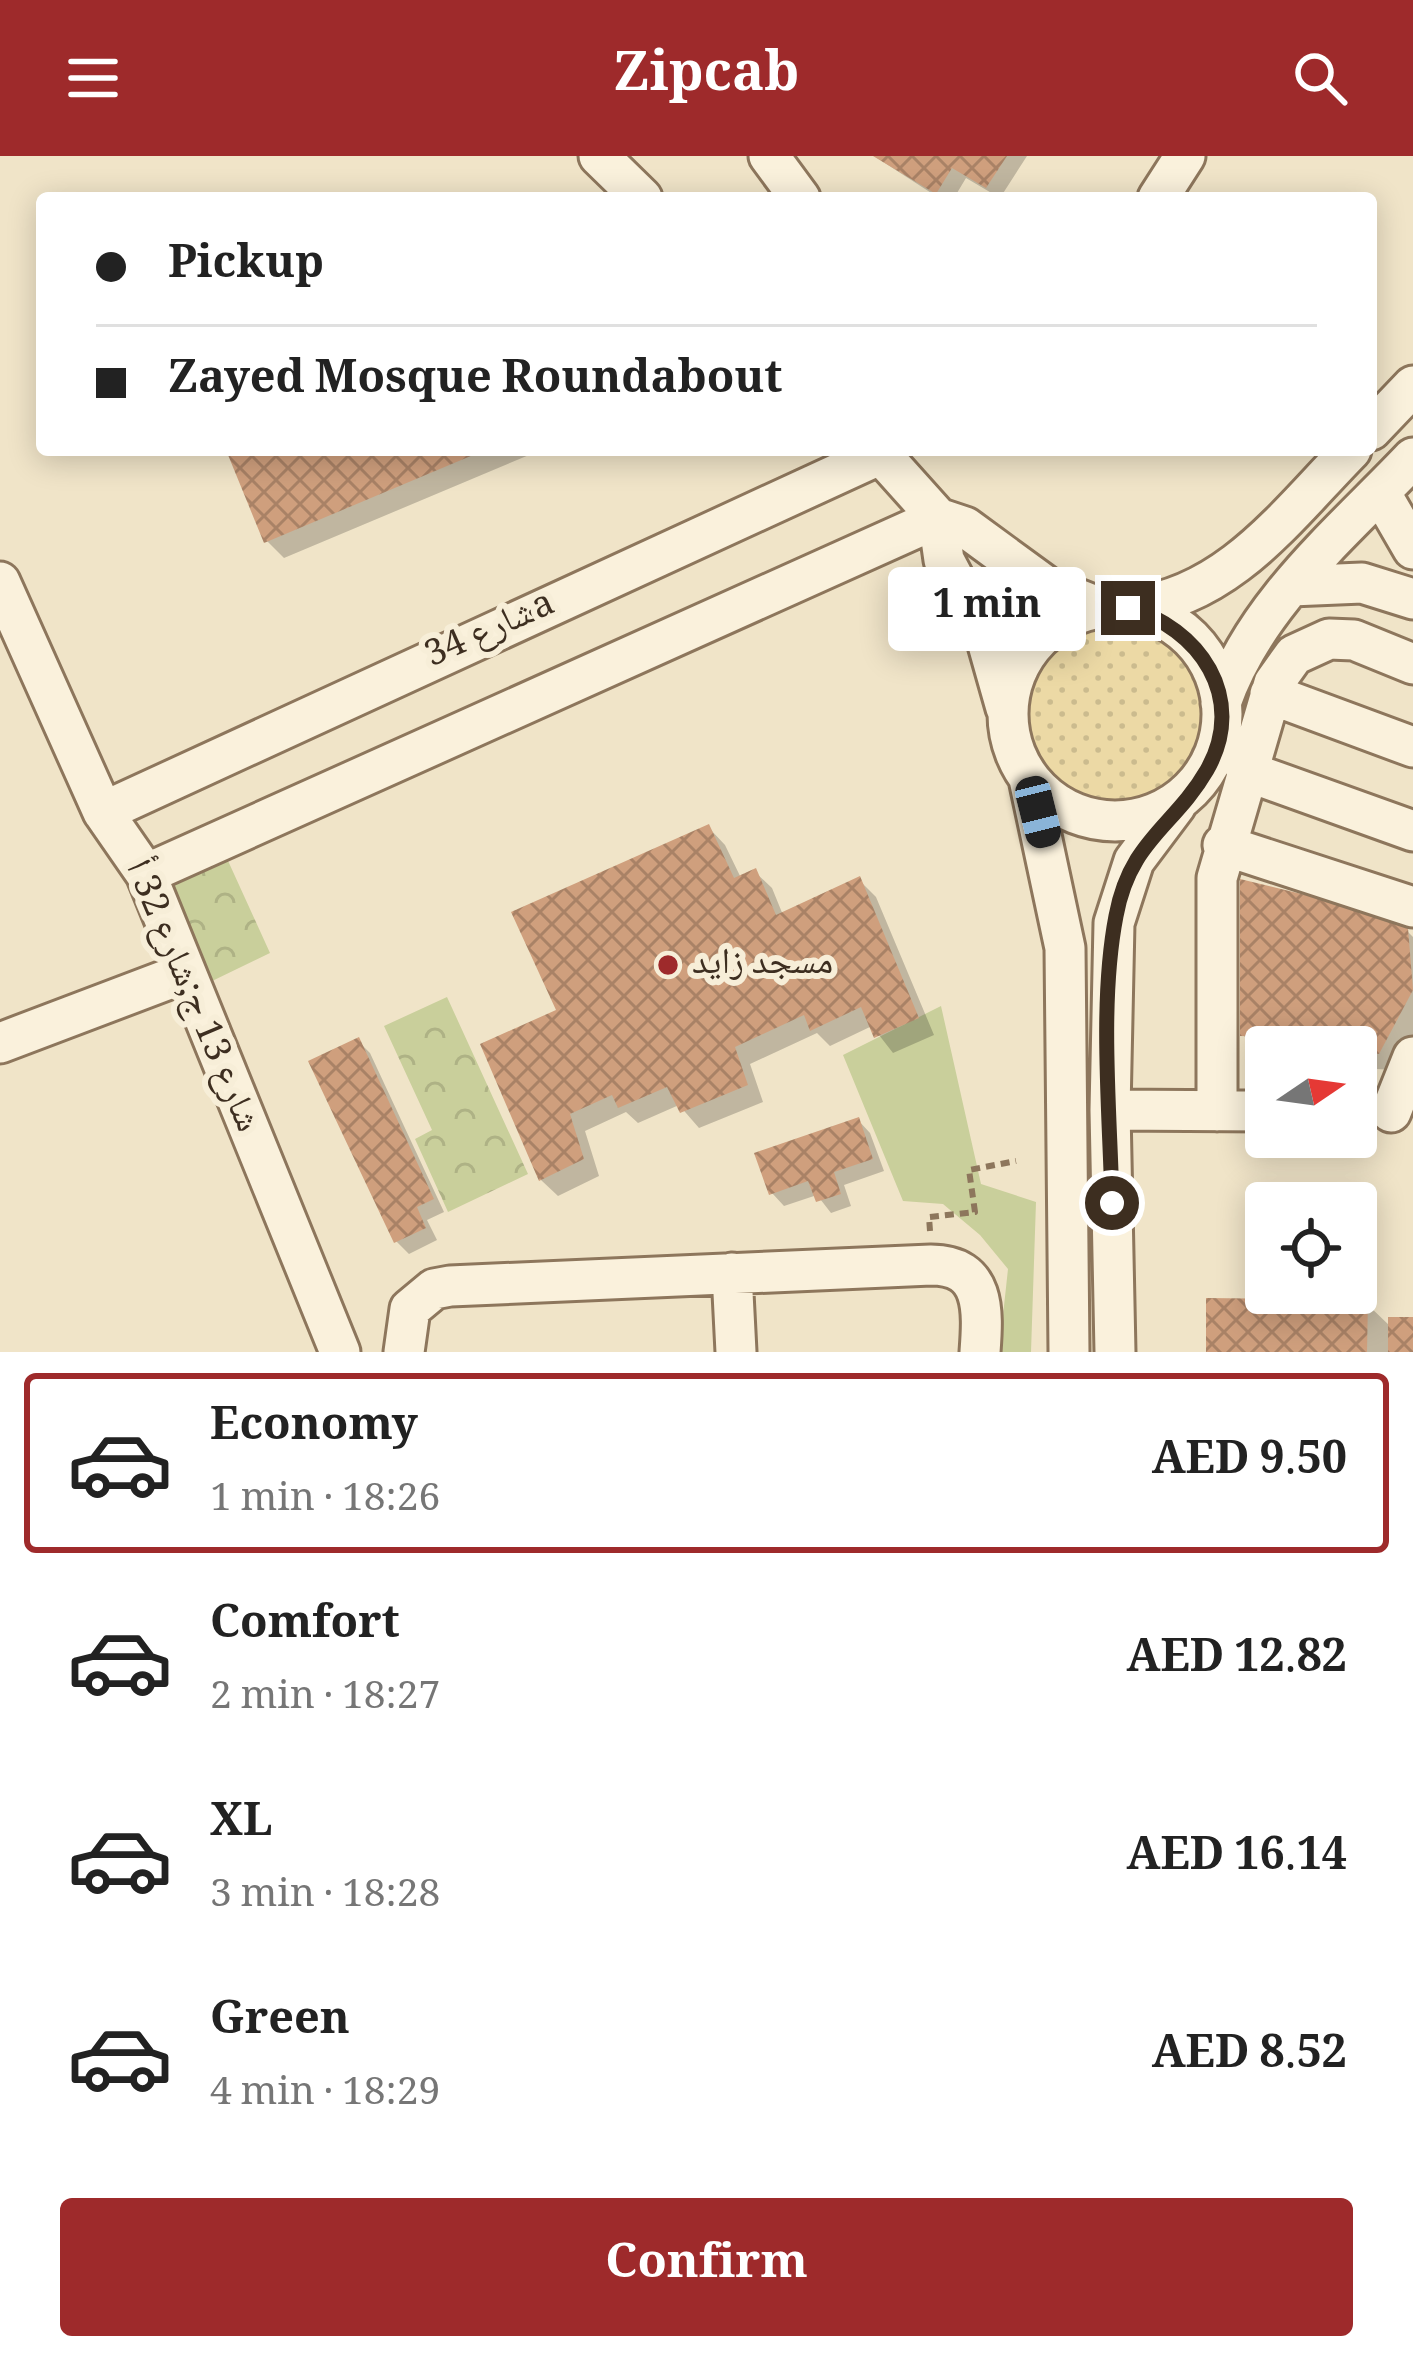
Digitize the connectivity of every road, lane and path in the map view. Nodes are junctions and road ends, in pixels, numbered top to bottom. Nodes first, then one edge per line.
1 (599, 156) edge
2 (769, 156) edge
3 (1185, 156) edge
4 (636, 192) edge
5 (796, 192) edge
6 (1162, 192) edge
7 (1413, 386) edge
8 (1377, 424) edge
9 (870, 456) edge
10 (883, 456) edge
11 (1345, 456) edge
12 (1413, 458) edge
13 (1380, 492) junction
14 (938, 518) junction
15 (1413, 549) edge
16 (0, 582) edge
17 (1291, 586) junction
18 (1413, 598) edge
19 (1114, 608) junction
20 (1413, 635) edge
21 (1413, 664) edge
22 (1278, 679) junction
23 (1222, 704) junction
24 (1007, 714) junction
25 (1413, 747) edge
26 (1246, 772) junction
27 (1030, 779) junction
28 (1183, 797) junction
29 (103, 812) junction
30 (1413, 831) edge
31 (1223, 845) junction
32 (146, 874) junction
33 (1413, 907) edge
34 (182, 974) junction
35 (0, 1043) edge
36 (1413, 1057) edge
37 (1110, 1110) junction
38 (1216, 1111) junction
39 (1245, 1111) edge
40 (1387, 1112) edge
41 (1016, 1161) dead end
42 (943, 1264) junction
43 (732, 1273) junction
44 (1113, 1295) junction
45 (340, 1352) edge
46 (404, 1352) edge
47 (736, 1352) edge
48 (980, 1352) edge
49 (1069, 1352) edge
50 (1115, 1352) edge
51 (1128, 1352) edge

1 - 4 street
2 - 5 street
3 - 6 street
7 - 8 street
9 - 29 street, شارع 34a
10 - 14 street
11 - 19 street
12 - 13 street
13 - 15 street
13 - 17 street
14 - 19 street
14 - 24 street
14 - 32 street
16 - 29 street, شارع 13 ج;شارع 32 أ
17 - 18 street
17 - 23 street
19 - 23 street
19 - 24 street
20 - 22 street
21 - 22 street
22 - 25 street
22 - 26 street
23 - 28 street
24 - 27 street
26 - 30 street
26 - 31 street
27 - 28 street
27 - 49 street
28 - 37 street
29 - 32 street, شارع 13 ج;شارع 32 أ
31 - 33 street
31 - 38 street
32 - 34 street, شارع 13 ج;شارع 32 أ
34 - 35 street
34 - 45 street, شارع 13 ج;شارع 32 أ
36 - 40 street
37 - 38 street
37 - 44 street
38 - 39 street
41 - 42 path
42 - 43 street
42 - 48 street
43 - 46 street
43 - 47 street
44 - 50 street
44 - 51 street

